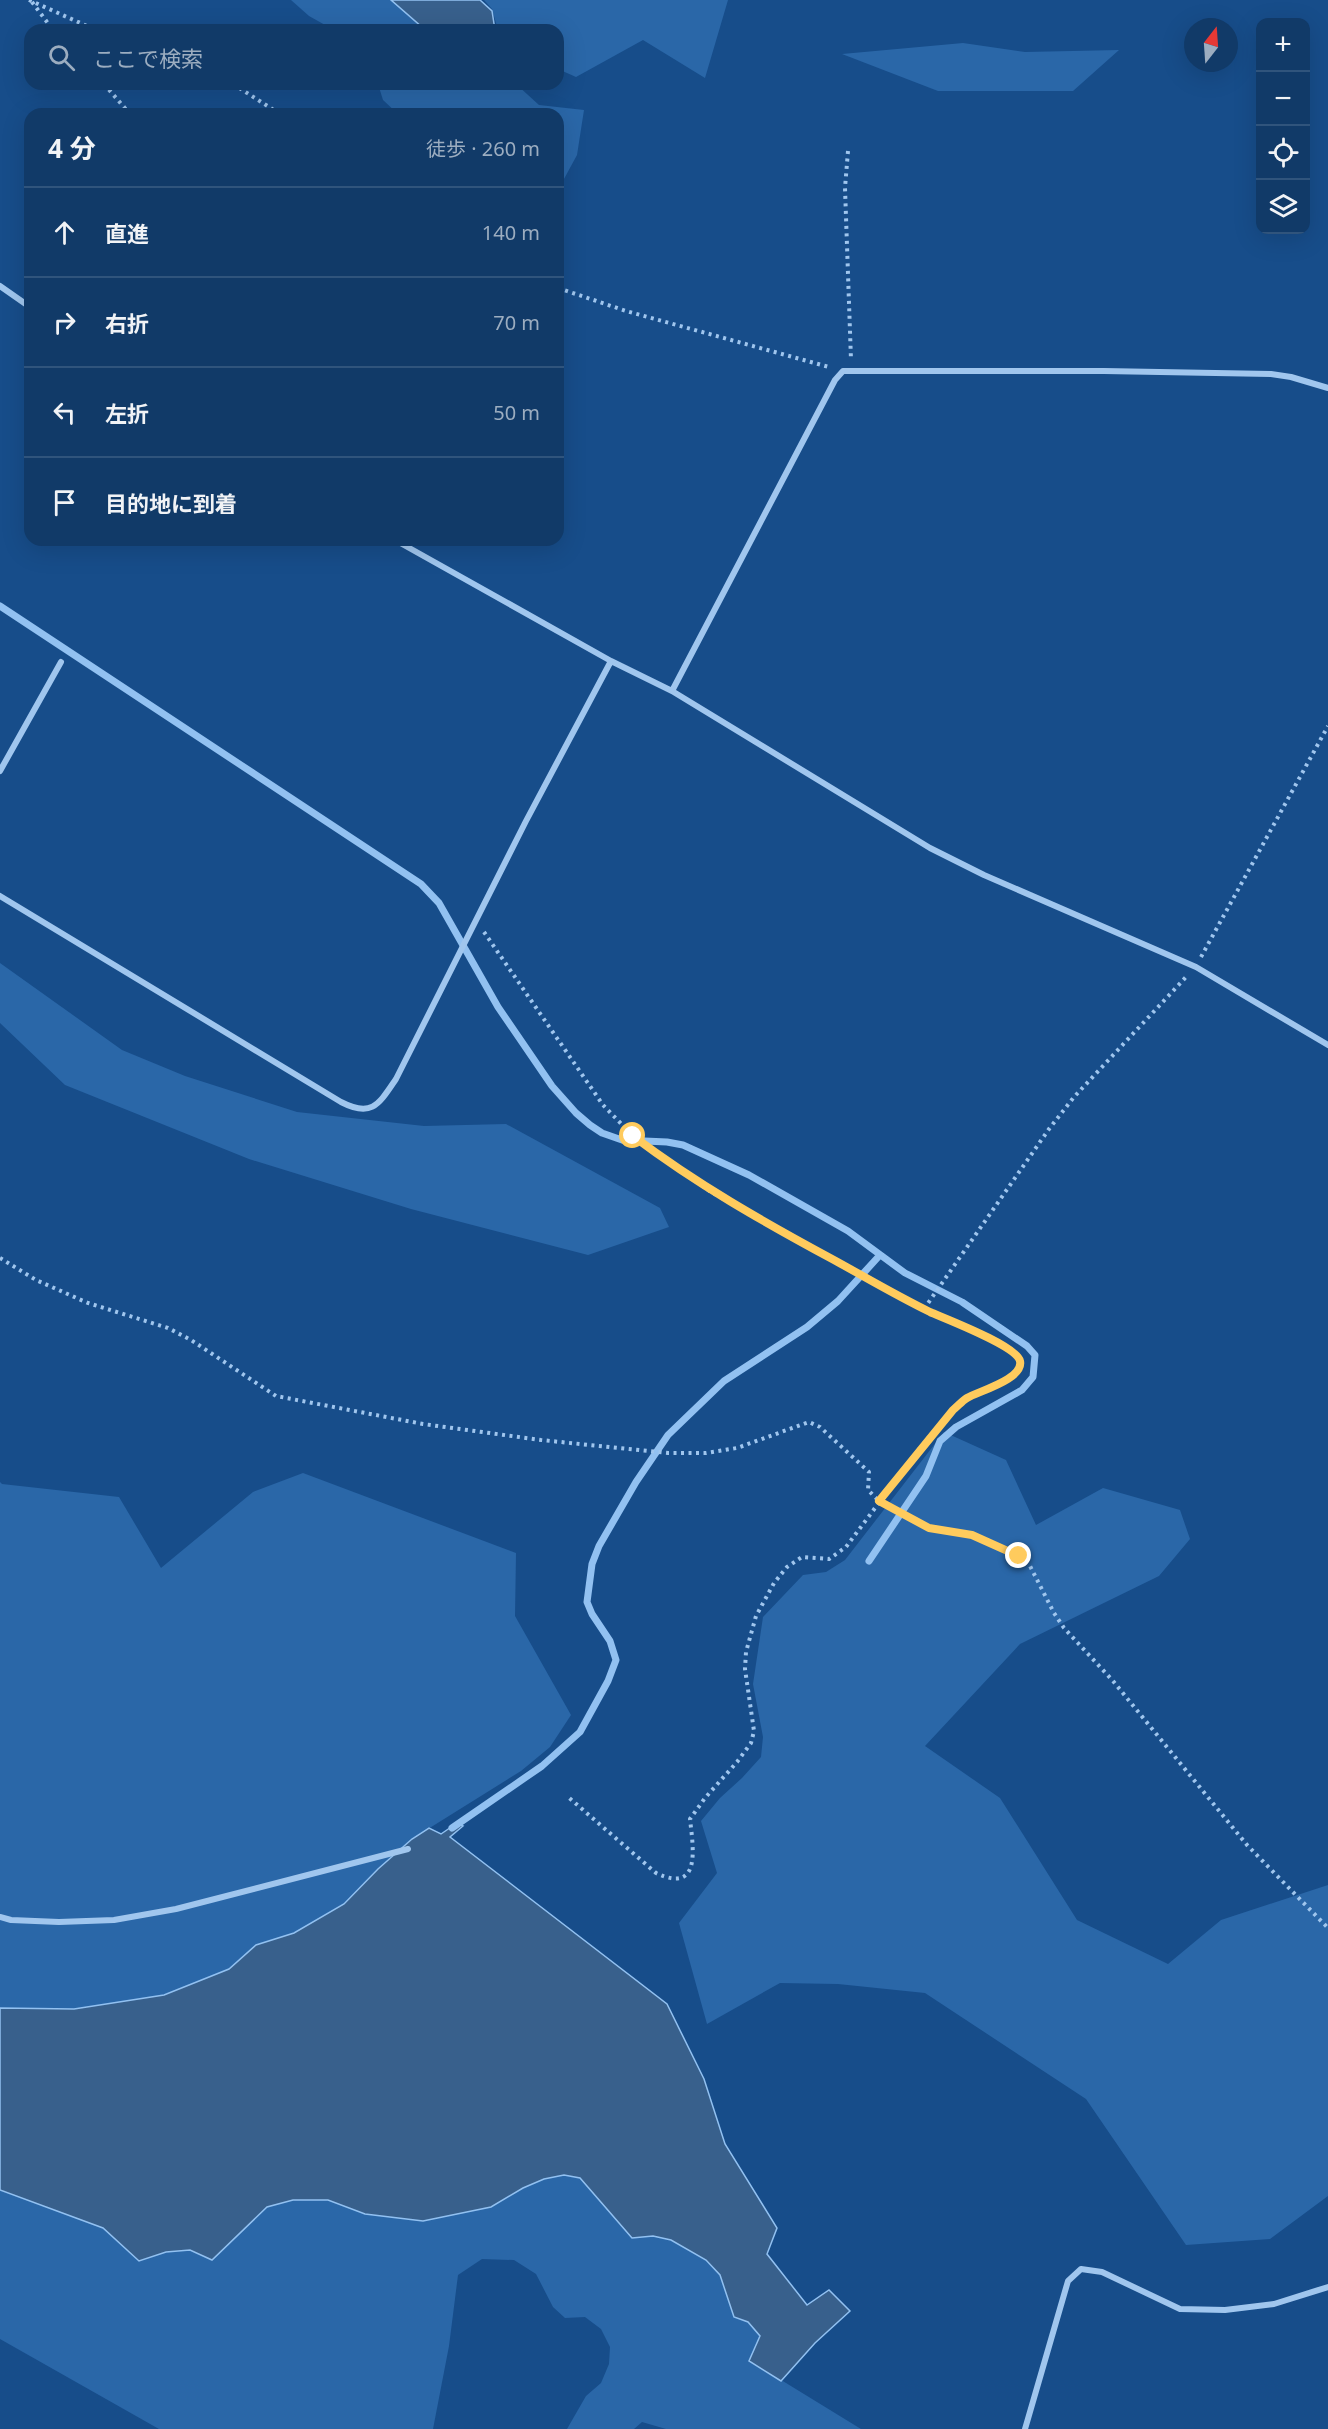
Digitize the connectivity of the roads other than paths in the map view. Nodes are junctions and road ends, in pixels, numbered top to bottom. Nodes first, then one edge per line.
1 (0, 286) edge
2 (24, 303) edge
3 (1328, 388) edge
4 (406, 546) edge
5 (611, 661) junction
6 (61, 663) dead end
7 (672, 691) junction
8 (0, 771) edge
9 (0, 897) edge
10 (1328, 1045) edge
11 (408, 1850) dead end
12 (0, 1917) edge
13 (1328, 2287) edge
14 (1025, 2429) edge

1 - 2 street
3 - 7 street
4 - 5 street
5 - 7 street
5 - 9 street
6 - 8 street
7 - 10 street
11 - 12 street
13 - 14 street

